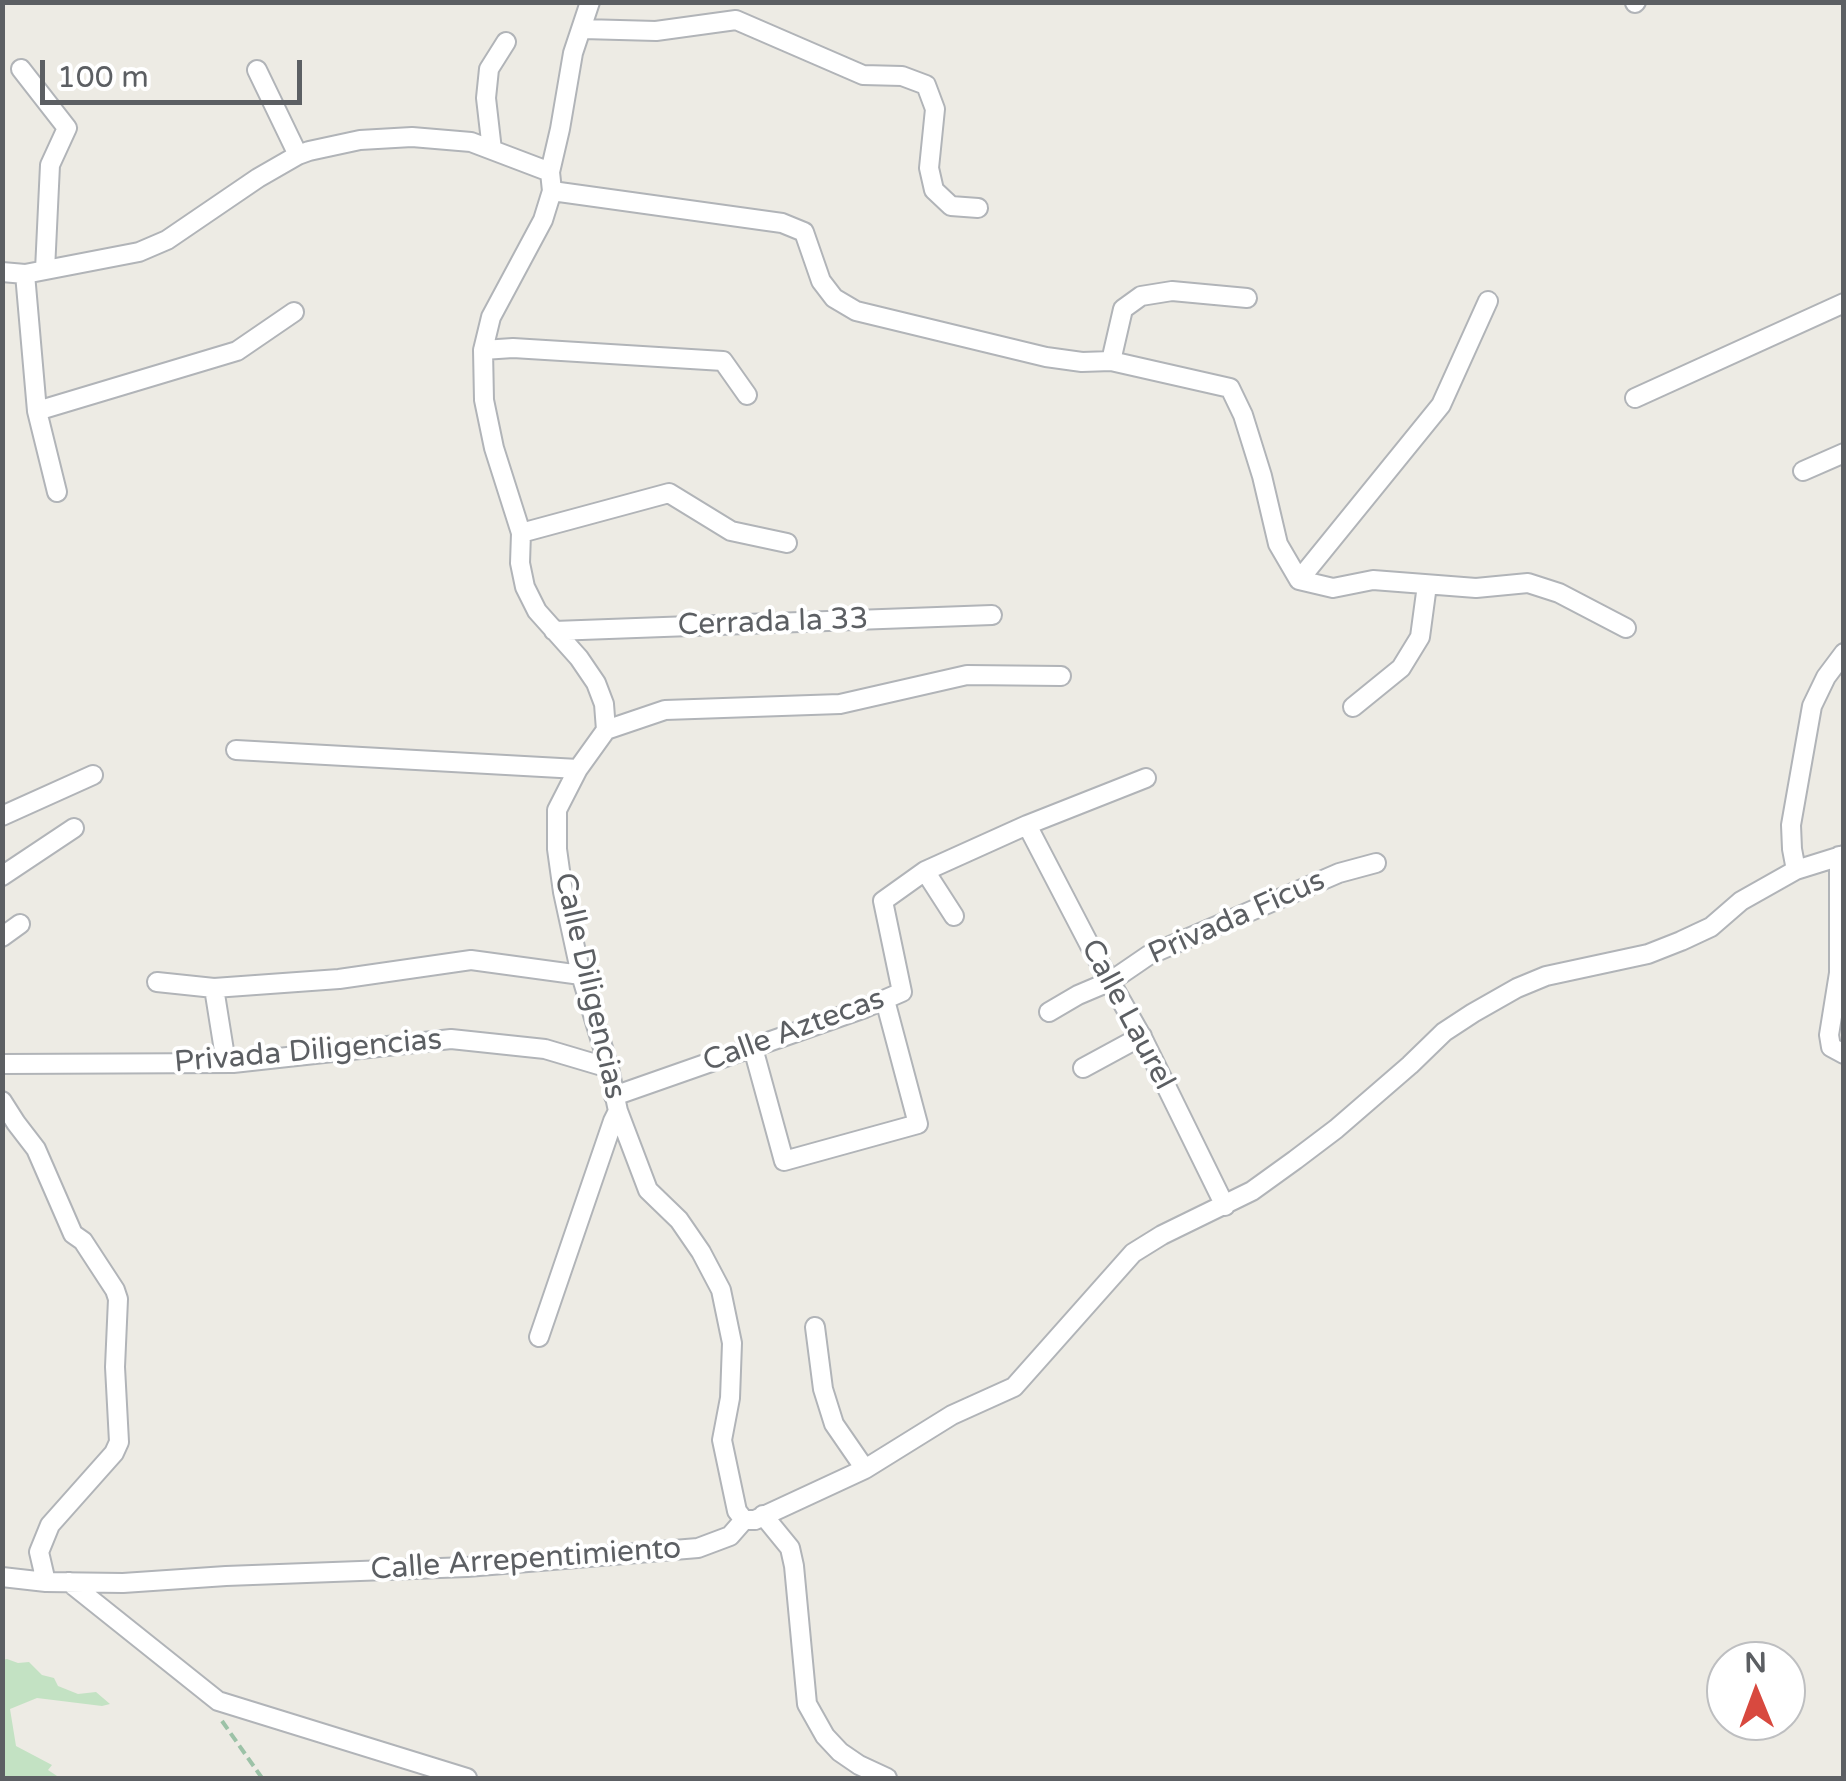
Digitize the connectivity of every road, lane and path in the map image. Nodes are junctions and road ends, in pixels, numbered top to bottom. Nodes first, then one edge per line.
1 (590, 2) edge
2 (583, 30) junction
3 (506, 42) dead end
4 (20, 70) dead end
5 (258, 70) dead end
6 (492, 150) junction
7 (298, 156) junction
8 (551, 182) junction
9 (978, 208) dead end
10 (45, 270) junction
11 (2, 272) edge
12 (25, 274) junction
13 (1247, 298) dead end
14 (1488, 300) dead end
15 (1844, 303) edge
16 (294, 312) dead end
17 (483, 350) junction
18 (1111, 360) junction
19 (747, 394) dead end
20 (1634, 398) dead end
21 (37, 411) junction
22 (1844, 453) edge
23 (1803, 471) dead end
24 (57, 492) dead end
25 (521, 533) junction
26 (787, 543) dead end
27 (1299, 580) junction
28 (1427, 584) junction
29 (992, 615) dead end
30 (1626, 628) dead end
31 (554, 631) junction
32 (1844, 653) edge
33 (1062, 676) dead end
34 (1352, 708) dead end
35 (606, 730) junction
36 (236, 750) dead end
37 (578, 768) junction
38 (93, 775) dead end
39 (1146, 778) dead end
40 (2, 816) edge
41 (1027, 826) junction
42 (74, 828) dead end
43 (1841, 855) edge
44 (1376, 863) dead end
45 (1796, 870) junction
46 (925, 871) junction
47 (2, 876) edge
48 (954, 916) dead end
49 (20, 924) dead end
50 (2, 937) edge
51 (581, 976) junction
52 (1110, 981) junction
53 (157, 982) dead end
54 (214, 988) junction
55 (886, 1000) junction
56 (1049, 1012) dead end
57 (1142, 1036) junction
58 (753, 1048) junction
59 (1844, 1054) edge
60 (226, 1063) junction
61 (2, 1064) edge
62 (609, 1068) junction
63 (1083, 1068) dead end
64 (2, 1101) edge
65 (616, 1104) junction
66 (1225, 1206) junction
67 (814, 1327) dead end
68 (538, 1336) dead end
69 (865, 1469) junction
70 (763, 1514) junction
71 (744, 1520) junction
72 (2, 1577) edge
73 (46, 1582) junction
74 (69, 1582) junction
75 (467, 1778) edge
76 (887, 1778) edge

1 - 2 street
2 - 8 street
2 - 9 street
3 - 6 street
4 - 10 street
5 - 7 street
6 - 7 street
6 - 8 street
7 - 10 street
8 - 17 street
8 - 18 street
10 - 12 street
11 - 12 street
12 - 21 street
13 - 18 street
14 - 27 street
15 - 20 street
16 - 21 street
17 - 19 street
17 - 25 street
18 - 27 street
21 - 24 street
22 - 23 street
25 - 26 street
25 - 31 street
27 - 28 street
28 - 30 street
28 - 34 street
29 - 31 street, Cerrada la 33
31 - 35 street
32 - 45 street
33 - 35 street
35 - 37 street, Calle Diligencias
36 - 37 street
37 - 51 street, Calle Diligencias
38 - 40 street
39 - 41 street, Calle Aztecas
41 - 46 street, Calle Aztecas
41 - 52 street, Calle Laurel
42 - 47 street
43 - 45 street, Calle Arrepentimiento
43 - 59 street
44 - 52 street, Privada Ficus
45 - 66 street, Calle Arrepentimiento
46 - 48 street
46 - 55 street, Calle Aztecas
49 - 50 street
51 - 54 street
51 - 62 street, Calle Diligencias
52 - 56 street, Privada Ficus
52 - 57 street, Calle Laurel
53 - 54 street
54 - 60 street
55 - 58 street, Calle Aztecas
55 - 58 street
57 - 63 street
57 - 66 street, Calle Laurel
58 - 65 street, Calle Aztecas
60 - 61 street, Privada Diligencias
60 - 62 street, Privada Diligencias
62 - 65 street, Calle Diligencias
64 - 73 street
65 - 68 street
65 - 71 street, Calle Diligencias
66 - 69 street, Calle Arrepentimiento
67 - 69 street
69 - 70 street, Calle Arrepentimiento
70 - 71 street, Calle Arrepentimiento
70 - 76 street
71 - 74 street, Calle Arrepentimiento
72 - 73 street, Calle Arrepentimiento
73 - 74 street, Calle Arrepentimiento
74 - 75 street

